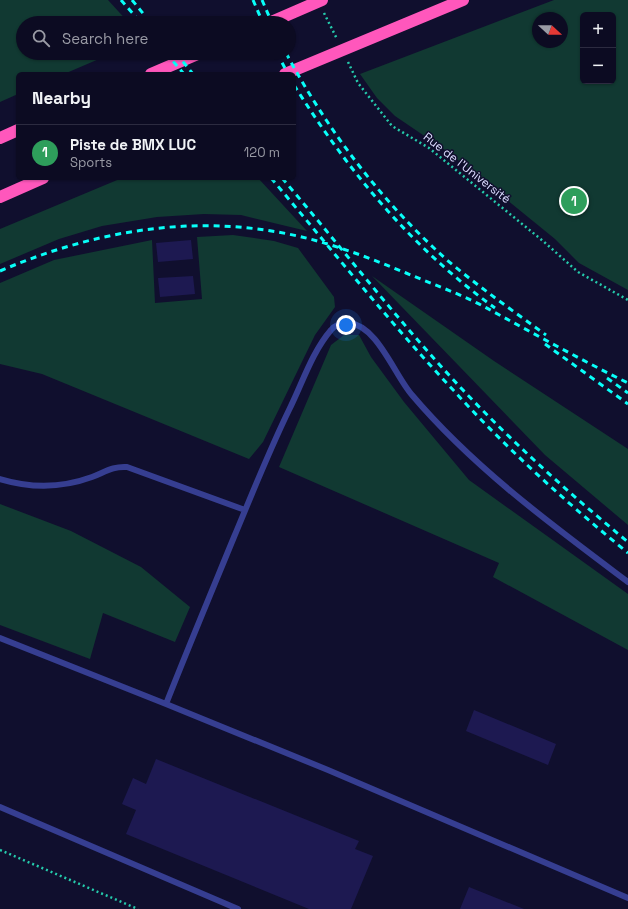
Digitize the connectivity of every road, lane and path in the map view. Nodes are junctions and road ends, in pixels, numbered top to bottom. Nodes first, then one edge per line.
1 (462, 0) edge
2 (322, 3) edge
3 (288, 16) edge
4 (338, 42) dead end
5 (345, 56) dead end
6 (184, 60) edge
7 (157, 72) edge
8 (290, 72) edge
9 (16, 131) edge
10 (0, 138) edge
11 (38, 180) edge
12 (0, 197) edge
13 (628, 300) edge
14 (0, 479) edge
15 (245, 510) junction
16 (628, 582) edge
17 (0, 638) edge
18 (166, 704) junction
19 (0, 808) edge
20 (0, 850) edge
21 (628, 898) edge
22 (138, 909) edge
23 (238, 909) edge

1 - 8 highway
2 - 3 highway
2 - 4 path
5 - 13 path, Rue de l'Université
6 - 7 highway
9 - 10 highway
11 - 12 highway
14 - 15 lane
15 - 16 lane
15 - 18 lane
17 - 18 lane
18 - 21 lane
19 - 23 lane
20 - 22 path

